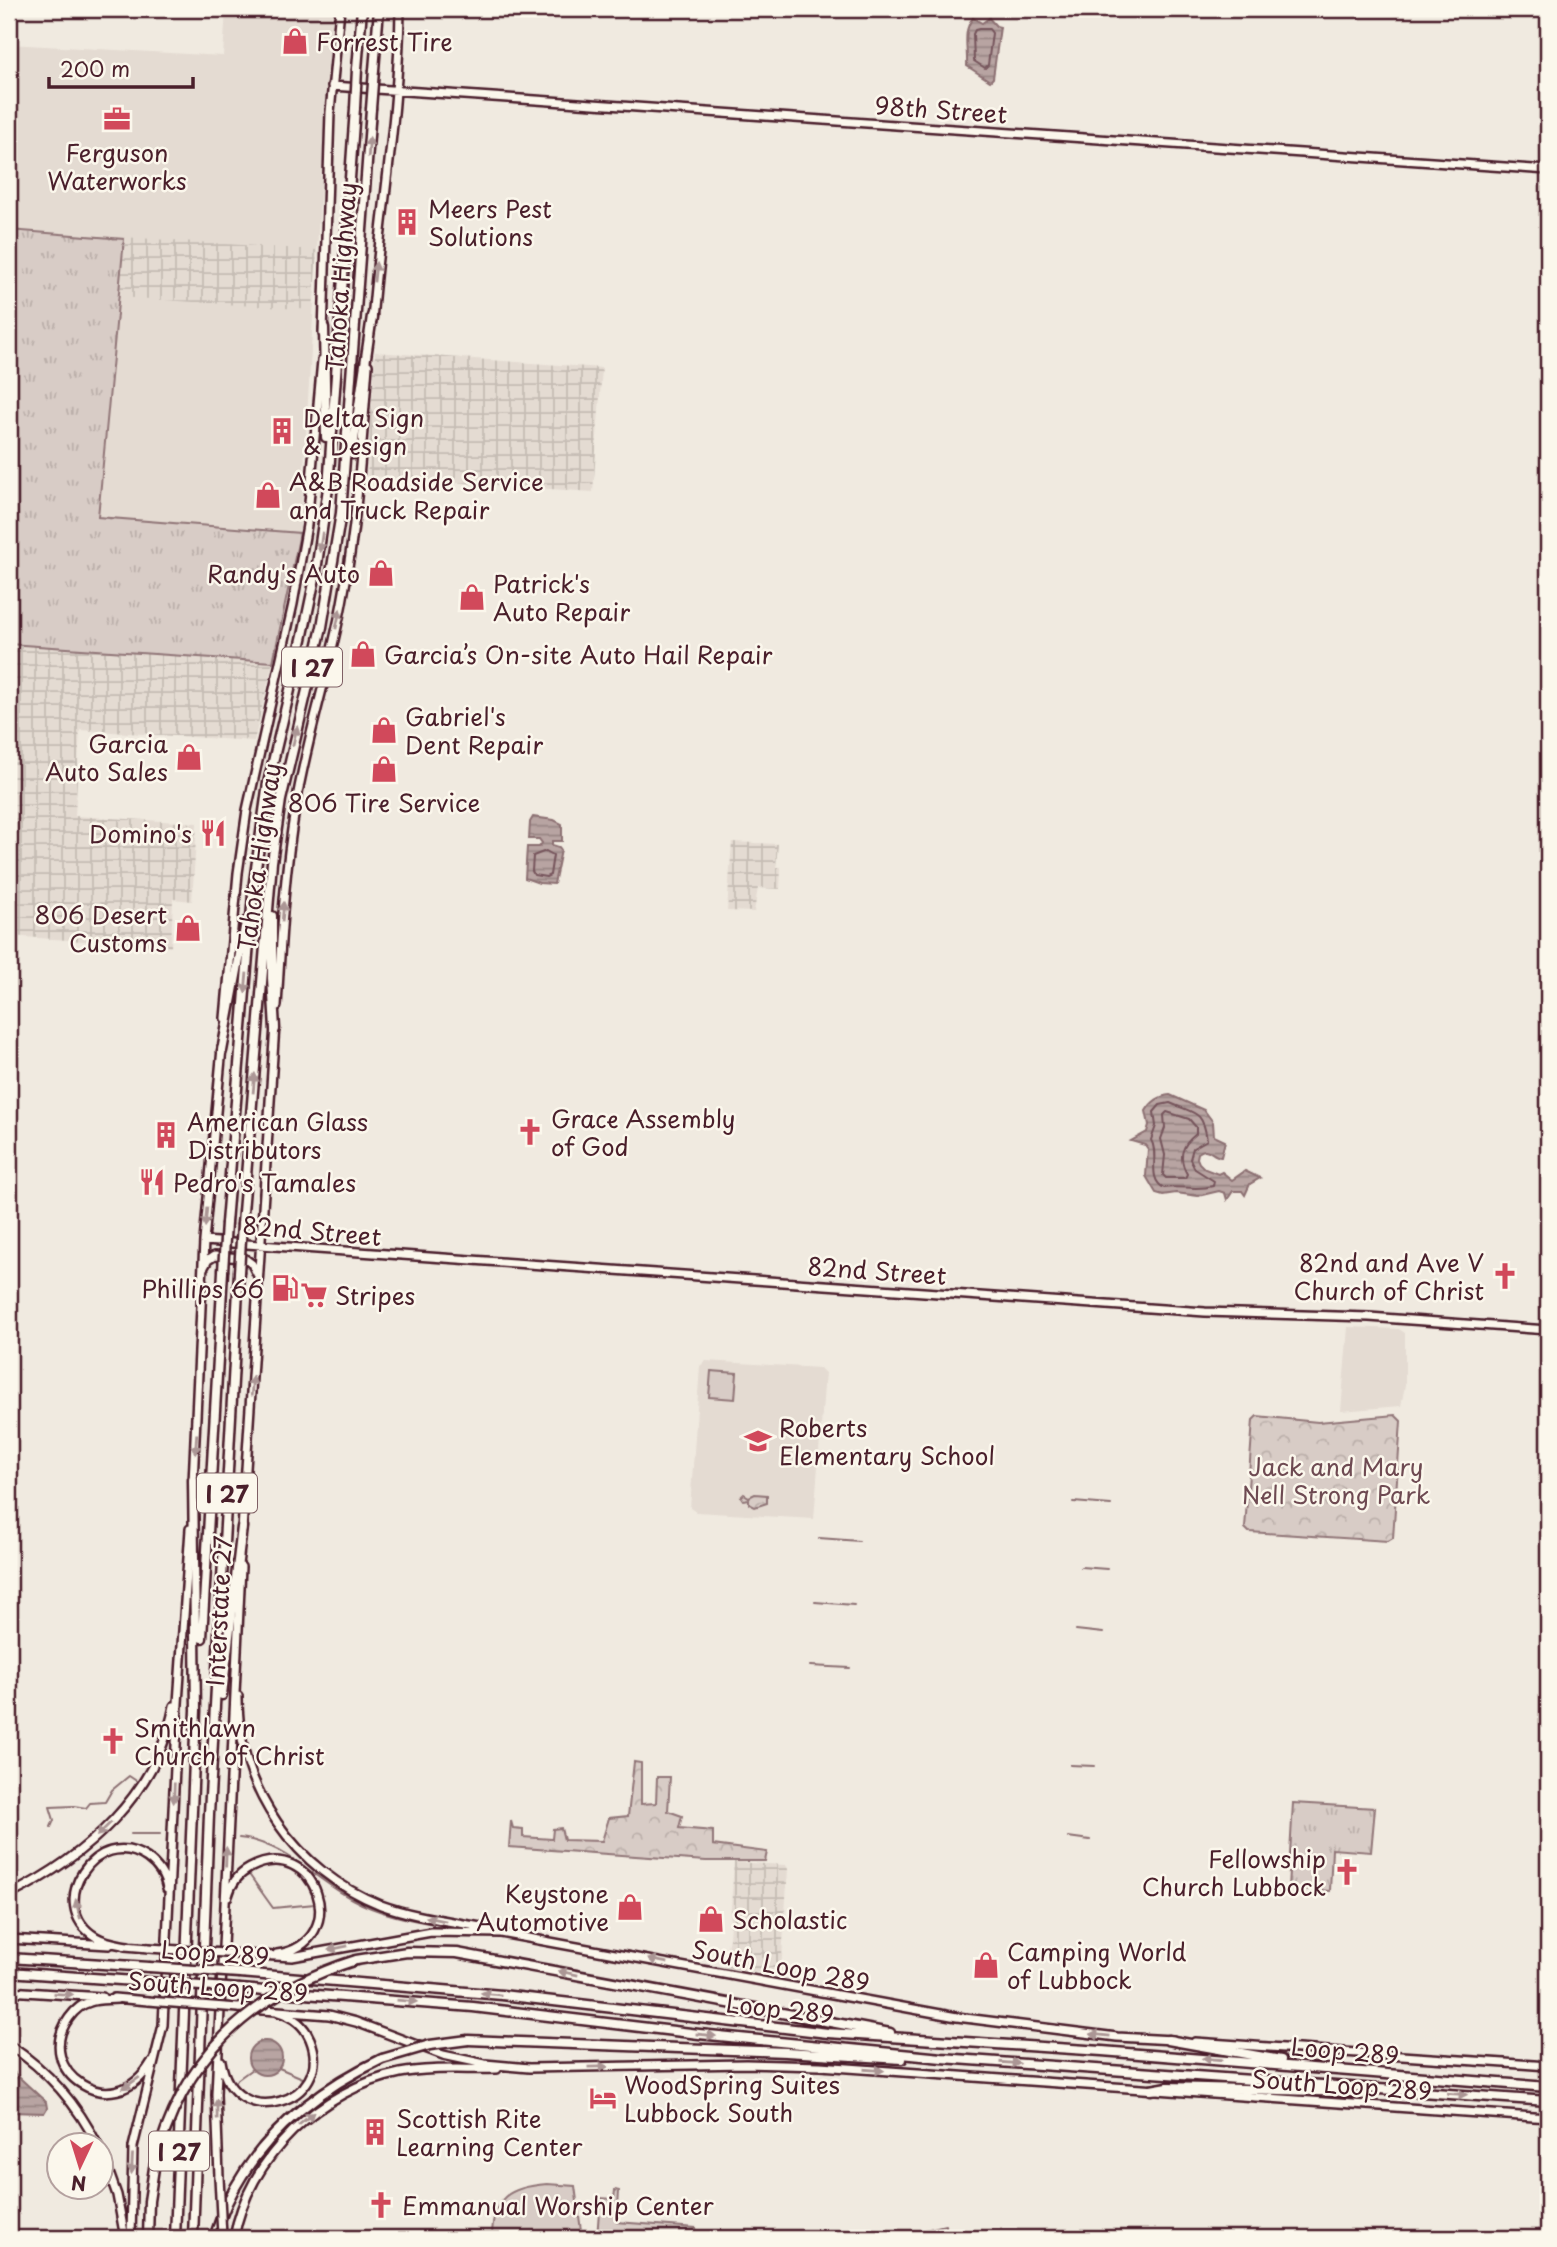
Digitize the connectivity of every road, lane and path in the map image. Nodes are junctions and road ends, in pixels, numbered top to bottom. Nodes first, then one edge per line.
1 (340, 9) edge
2 (362, 9) edge
3 (379, 9) edge
4 (400, 9) edge
5 (332, 86) junction
6 (397, 91) junction
7 (1548, 170) edge
8 (372, 316) junction
9 (324, 328) junction
10 (327, 494) junction
11 (341, 509) junction
12 (271, 881) junction
13 (254, 882) junction
14 (275, 1029) junction
15 (222, 1051) junction
16 (204, 1241) junction
17 (260, 1244) junction
18 (203, 1269) junction
19 (258, 1277) junction
20 (1548, 1330) edge
21 (193, 1480) junction
22 (242, 1527) junction
23 (183, 1636) junction
24 (236, 1674) junction
25 (196, 1710) junction
26 (216, 1715) junction
27 (9, 1895) edge
28 (224, 1911) junction
29 (169, 1920) junction
30 (527, 1937) junction
31 (9, 1939) edge
32 (128, 1946) junction
33 (259, 1956) junction
34 (9, 1958) edge
35 (9, 1972) edge
36 (9, 1992) edge
37 (117, 1998) junction
38 (267, 2009) junction
39 (163, 2025) junction
40 (219, 2033) junction
41 (1168, 2040) junction
42 (948, 2041) junction
43 (9, 2045) edge
44 (942, 2058) junction
45 (1548, 2066) edge
46 (1322, 2067) junction
47 (529, 2068) junction
48 (1548, 2087) edge
49 (1151, 2090) junction
50 (1433, 2093) junction
51 (1548, 2101) edge
52 (1548, 2118) edge
53 (90, 2132) edge
54 (116, 2192) edge
55 (128, 2238) edge
56 (148, 2238) edge
57 (175, 2238) edge
58 (193, 2238) edge
59 (219, 2238) edge
60 (234, 2238) edge

1 - 5 main road, Tahoka Highway
2 - 10 highway, Tahoka Highway / I 27, bridge
11 -> 3 highway, Tahoka Highway / I 27, bridge
4 - 6 main road, Tahoka Highway
5 - 6 main road, 98th Street
5 - 9 main road, Tahoka Highway
6 - 7 main road, 98th Street
8 -> 6 main road, Tahoka Highway
8 - 11 highway
14 -> 8 main road, Tahoka Highway
9 - 10 highway
9 - 15 main road, Tahoka Highway
10 -> 13 highway, Tahoka Highway / I 27
12 -> 11 highway, Tahoka Highway / I 27
12 - 14 highway
26 -> 12 highway, Tahoka Highway / I 27, bridge
13 - 15 highway
13 -> 25 highway, Tahoka Highway / I 27, bridge
14 - 17 main road, Interstate 27
15 -> 16 main road, Interstate 27
16 - 17 main road, 82nd Street
16 - 18 main road, Interstate 27
17 - 19 main road, Interstate 27
17 - 20 main road, 82nd Street
18 - 19 main road
18 -> 21 main road, Interstate 27
22 -> 19 main road, Interstate 27
21 - 23 main road, Interstate 27
21 - 25 highway
22 - 24 main road, Interstate 27
22 - 26 highway
23 -> 27 main road
23 -> 29 main road, Interstate 27
28 -> 24 main road, Interstate 27
30 -> 24 main road
25 - 57 highway, I 27
26 - 58 highway, I 27
28 - 33 main road
28 - 40 main road, Interstate 27
32 -> 29 main road
29 - 39 main road, Interstate 27
30 -> 33 main road, South Loop 289
41 -> 30 main road, South Loop 289
31 - 32 main road, South Loop 289
32 - 33 main road, South Loop 289, bridge
42 -> 34 highway, Loop 289, bridge
35 -> 44 highway, Loop 289, bridge
36 -> 37 main road, South Loop 289
37 - 38 main road, South Loop 289, bridge
39 -> 37 main road
38 - 40 main road
38 - 47 main road, South Loop 289
39 -> 55 main road, Interstate 27
59 -> 40 main road, Interstate 27, bridge
41 - 45 main road, South Loop 289
41 - 46 highway
46 -> 42 highway, Loop 289
42 -> 56 highway, bridge
43 - 53 main road
44 -> 50 highway, Loop 289
44 - 59 highway, bridge
46 - 48 highway, Loop 289
47 -> 49 main road, South Loop 289
60 -> 47 main road
49 - 50 highway
49 - 52 main road, South Loop 289
50 -> 51 highway, Loop 289
54 - 55 main road

